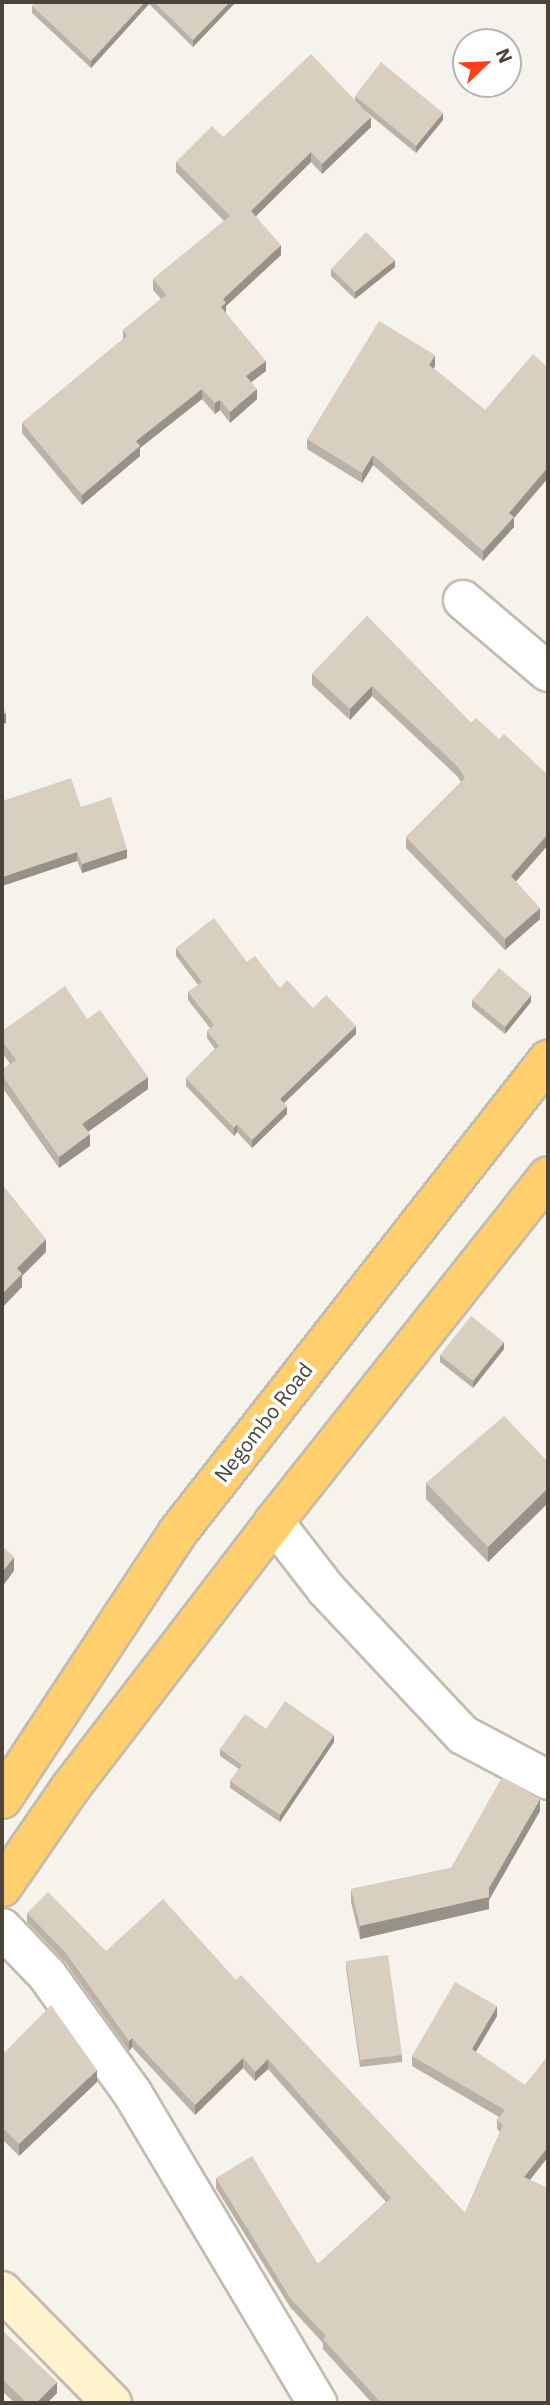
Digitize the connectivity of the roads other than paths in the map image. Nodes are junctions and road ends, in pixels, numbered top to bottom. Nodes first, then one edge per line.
1 (463, 600) dead end
2 (548, 672) edge
3 (548, 1060) edge
4 (548, 1176) edge
5 (274, 1522) junction
6 (548, 1780) edge
7 (2, 1800) edge
8 (2, 1887) edge
9 (2, 1928) edge
10 (2, 2291) edge
11 (112, 2403) edge
12 (317, 2403) edge

1 - 2 street
3 - 7 highway, Negombo Road
4 - 5 highway
5 - 6 street
5 - 8 highway
9 - 12 street
10 - 11 street

